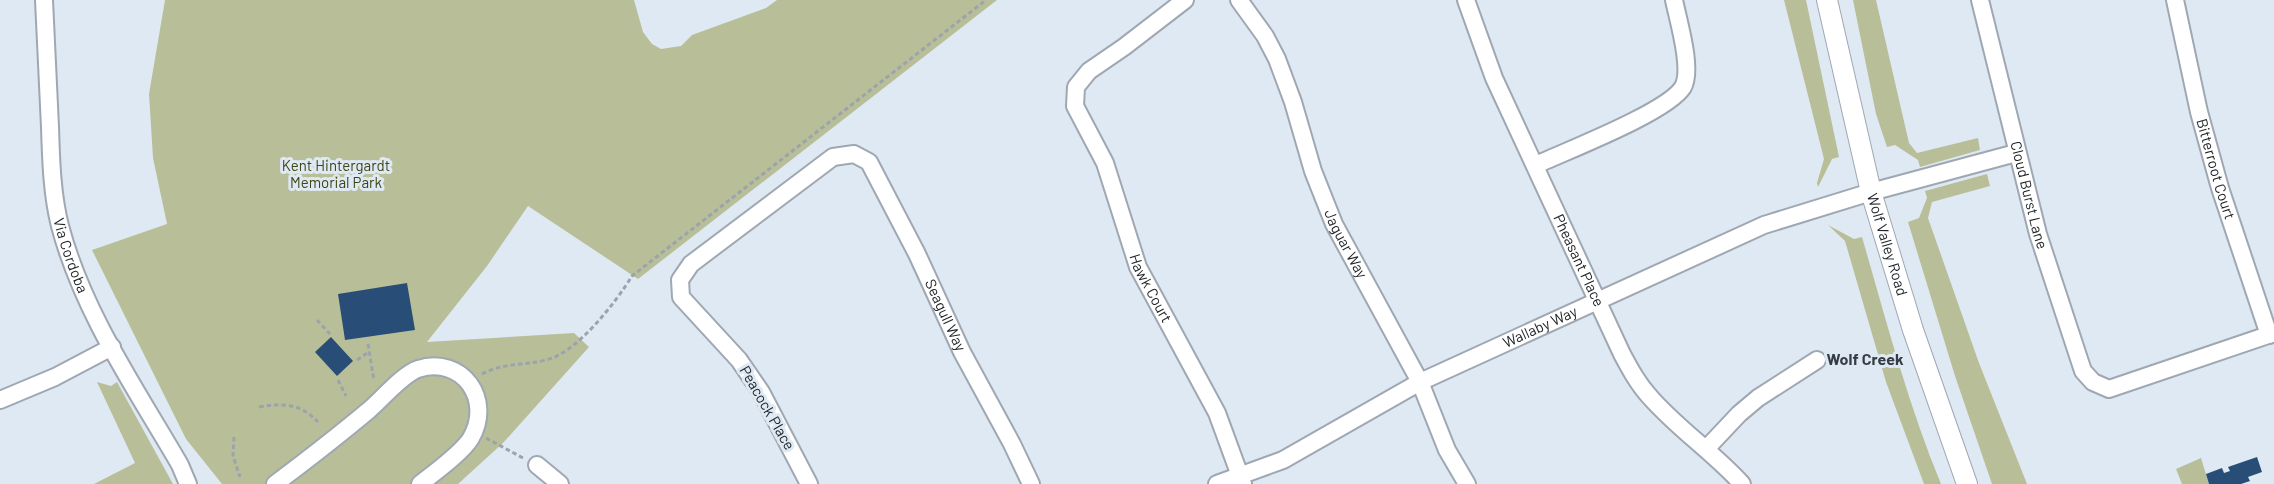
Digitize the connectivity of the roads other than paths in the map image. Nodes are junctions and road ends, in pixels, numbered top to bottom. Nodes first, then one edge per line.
1 (44, 0) edge
2 (1185, 0) edge
3 (1239, 0) edge
4 (1466, 0) edge
5 (1674, 0) edge
6 (1827, 0) edge
7 (1980, 0) edge
8 (2175, 0) edge
9 (2016, 153) junction
10 (854, 154) joint
11 (1536, 165) junction
12 (1871, 192) junction
13 (1597, 302) junction
14 (2271, 334) edge
15 (112, 347) junction
16 (1817, 360) dead end
17 (1420, 382) junction
18 (0, 400) edge
19 (1706, 449) junction
20 (537, 465) road end
21 (1242, 480) edge
22 (188, 484) edge
23 (275, 484) edge
24 (420, 484) edge
25 (560, 484) edge
26 (809, 484) edge
27 (1031, 484) edge
28 (1217, 484) edge
29 (1467, 484) edge
30 (1742, 484) edge
31 (1967, 484) edge

1 - 15 street, Via Cordoba
2 - 21 street, Hawk Court
3 - 17 street, Jaguar Way
4 - 11 street, Pheasant Place
5 - 11 street
6 - 12 main road, Wolf Valley Road
7 - 9 street, Cloud Burst Lane
8 - 14 street, Bitterroot Court
9 - 12 street, Wallaby Way
9 - 14 street, Cloud Burst Lane
10 - 26 street, Peacock Place
10 - 27 street, Seagull Way
11 - 13 street, Pheasant Place
12 - 13 street, Wallaby Way
12 - 31 main road, Wolf Valley Road
13 - 17 street, Wallaby Way
13 - 19 street, Pheasant Place
15 - 18 street
15 - 22 street, Via Cordoba
16 - 19 street
17 - 21 street, Wallaby Way
17 - 29 street, Jaguar Way
19 - 30 street, Pheasant Place
20 - 25 street
21 - 28 street, Wallaby Way
23 - 24 street

